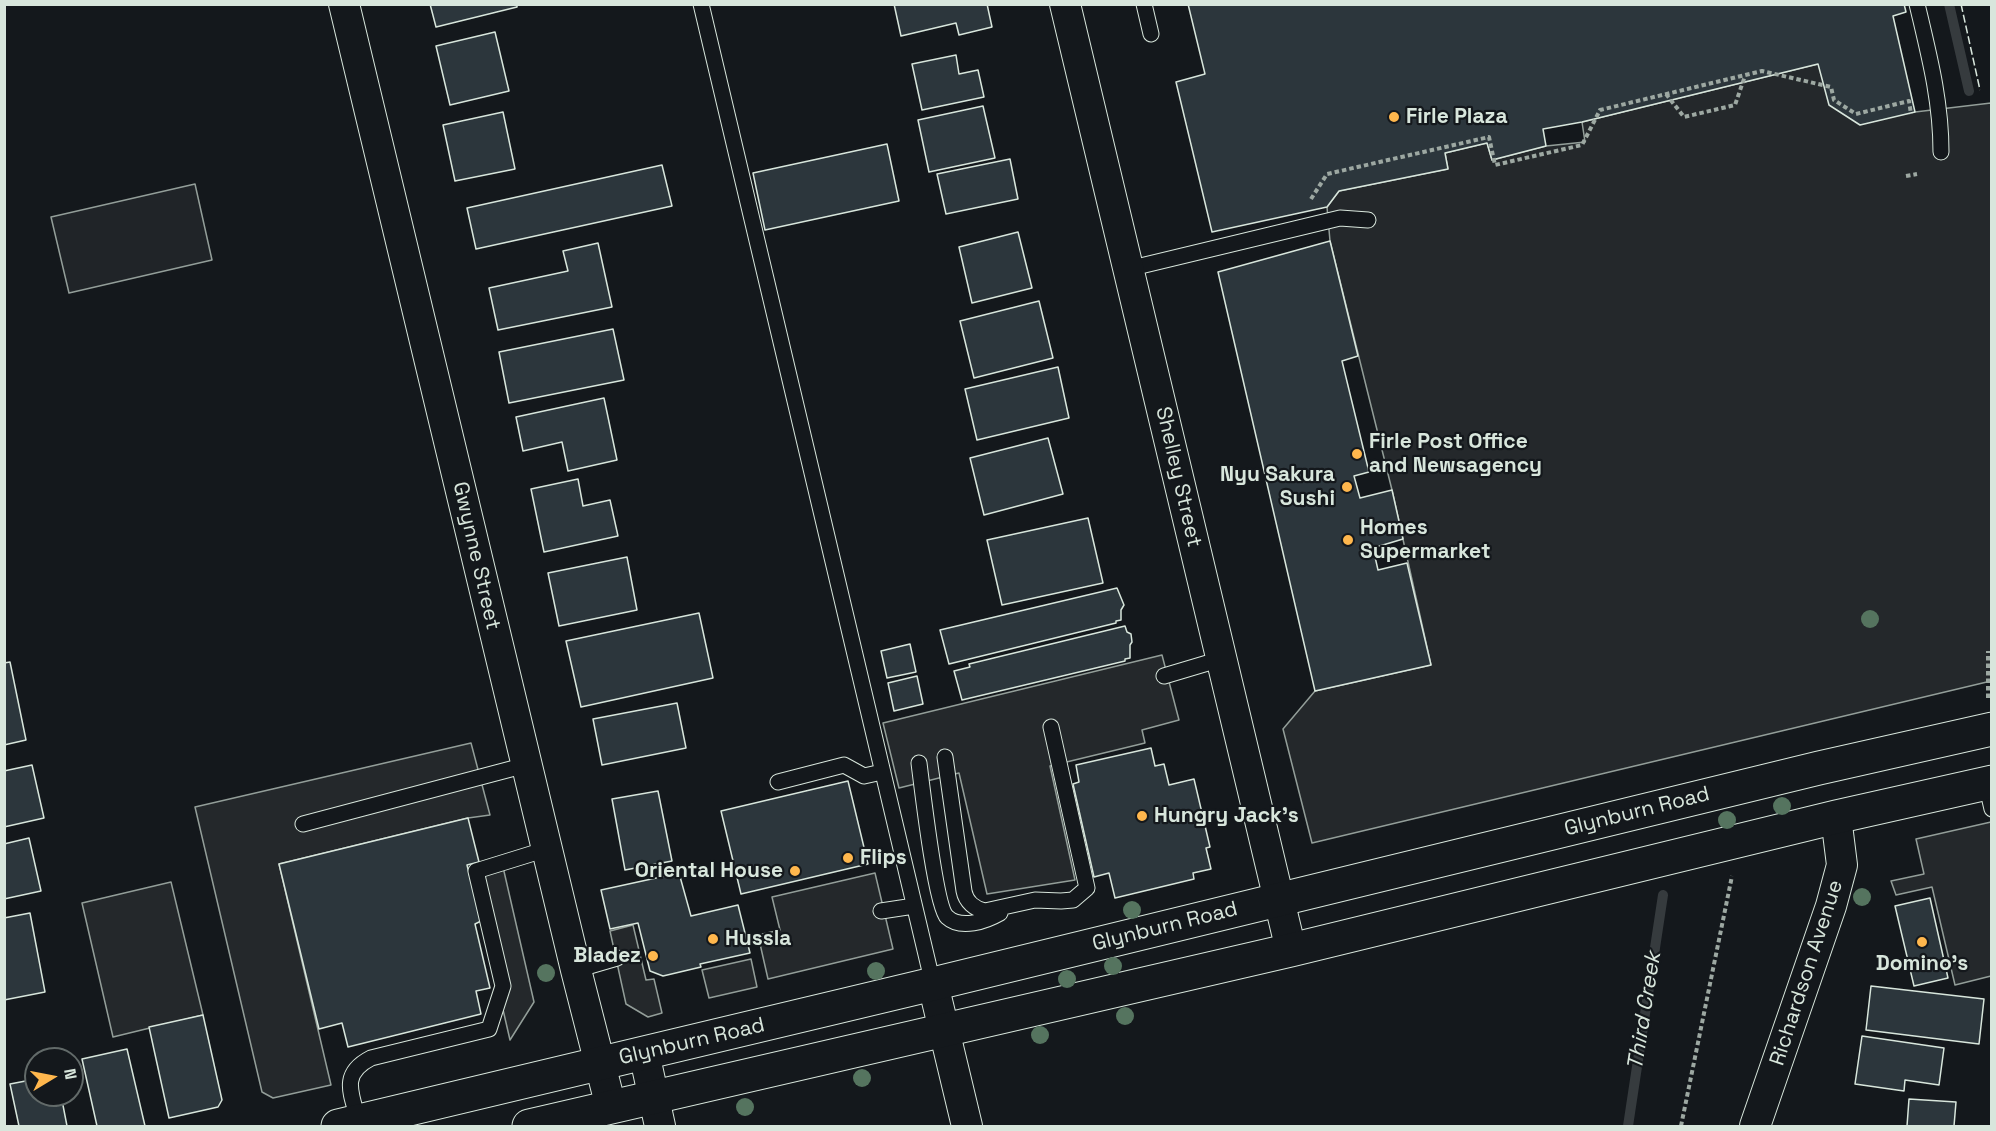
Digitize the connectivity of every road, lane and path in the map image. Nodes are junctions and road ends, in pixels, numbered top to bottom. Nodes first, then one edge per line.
1 (344, 4) edge
2 (701, 4) edge
3 (1065, 4) edge
4 (1144, 4) edge
5 (1917, 4) edge
6 (1151, 34) dead end
7 (1745, 75) junction
8 (1666, 94) junction
9 (1913, 122) dead end
10 (1941, 152) dead end
11 (1917, 174) dead end
12 (1906, 176) dead end
13 (1309, 202) dead end
14 (1368, 220) dead end
15 (1128, 269) junction
16 (1988, 651) dead end
17 (1221, 658) junction
18 (1164, 676) dead end
19 (1990, 714) edge
20 (1051, 727) dead end
21 (945, 757) dead end
22 (919, 764) dead end
23 (526, 765) junction
24 (882, 772) junction
25 (778, 782) dead end
26 (1990, 791) edge
27 (1836, 817) junction
28 (303, 824) dead end
29 (1725, 844) junction
30 (547, 849) junction
31 (1279, 898) junction
32 (1018, 904) junction
33 (914, 906) junction
34 (881, 911) dead end
35 (1291, 950) junction
36 (617, 958) dead end
37 (576, 970) junction
38 (933, 984) junction
39 (945, 1031) junction
40 (644, 1053) junction
41 (600, 1064) junction
42 (611, 1107) junction
43 (656, 1112) edge
44 (348, 1124) edge
45 (529, 1126) edge
46 (967, 1126) edge
47 (1681, 1126) edge
48 (1755, 1126) edge

1 - 23 street, Gwynne Street
2 - 24 lane
3 - 15 street, Shelley Street
4 - 6 lane
5 - 10 lane
7 - 8 path
7 - 8 path
7 - 9 path
8 - 13 path
11 - 12 path
14 - 15 lane
15 - 17 street, Shelley Street
16 - 19 path
17 - 18 lane
17 - 31 street, Shelley Street
19 - 31 main road, Glynburn Road
20 - 32 lane
21 - 32 lane
22 - 32 lane
23 - 28 lane
23 - 30 street, Gwynne Street
24 - 25 lane
24 - 33 lane
26 - 27 main road
27 - 29 main road
27 - 48 street, Richardson Avenue
29 - 35 main road
29 - 47 path
30 - 37 street, Gwynne Street
30 - 44 lane
31 - 35 street, Shelley Street
31 - 38 main road, Glynburn Road
33 - 34 lane
33 - 38 lane
35 - 39 main road
36 - 37 lane
37 - 41 street, Gwynne Street
38 - 39 street
38 - 40 main road, Glynburn Road
39 - 43 main road
39 - 46 street
40 - 41 main road, Glynburn Road
40 - 43 street
41 - 42 street, Gwynne Street
41 - 44 main road, Glynburn Road
42 - 43 main road
42 - 45 main road

